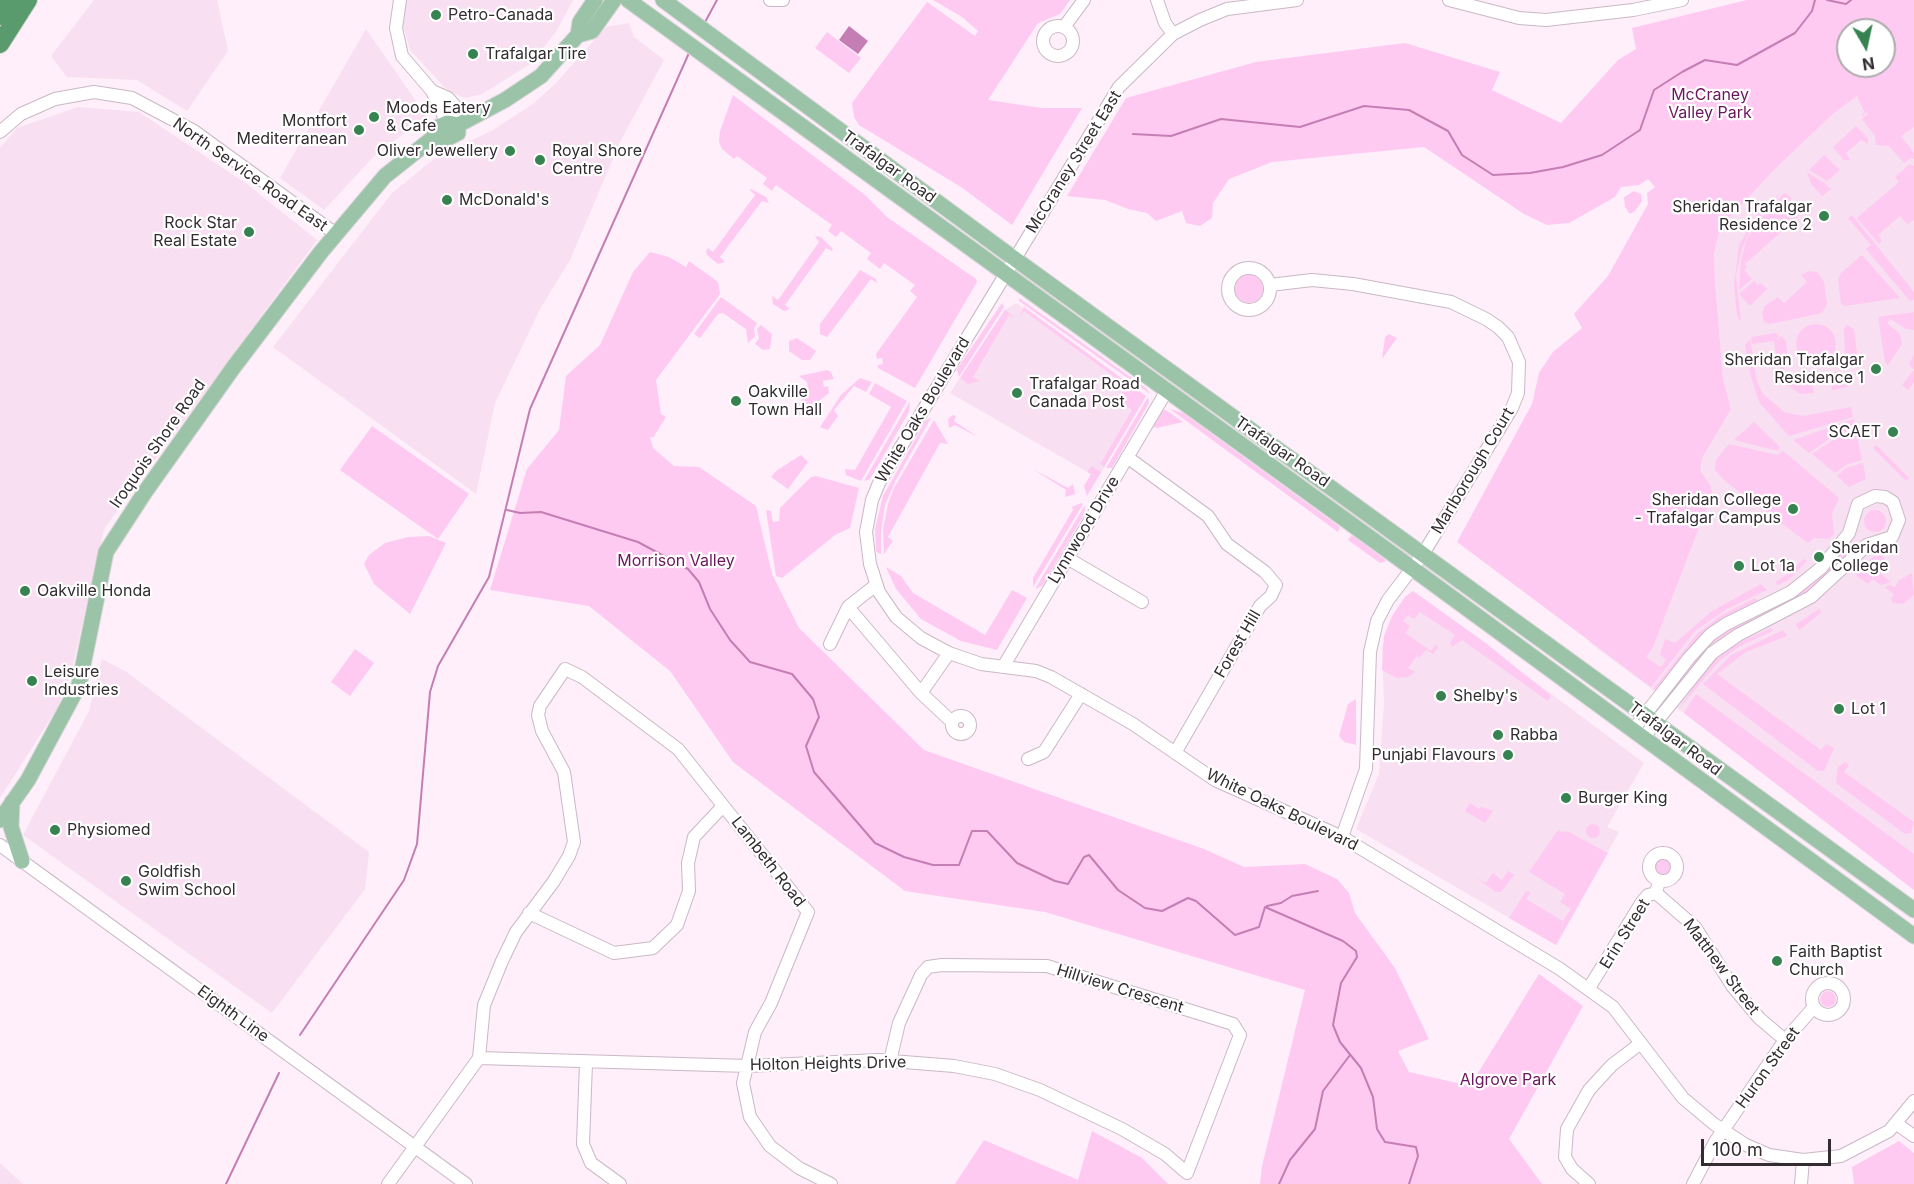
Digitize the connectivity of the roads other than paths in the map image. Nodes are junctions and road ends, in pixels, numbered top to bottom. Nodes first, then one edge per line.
1 (8, 0) edge
2 (28, 0) edge
3 (400, 0) edge
4 (583, 0) edge
5 (595, 0) edge
6 (614, 0) edge
7 (627, 0) edge
8 (663, 0) edge
9 (770, 0) edge
10 (783, 0) edge
11 (1084, 0) edge
12 (1157, 0) edge
13 (1297, 0) edge
14 (1449, 0) edge
15 (1683, 0) edge
16 (1478, 4) edge
17 (1632, 5) edge
18 (0, 16) edge
19 (1064, 27) dead end
20 (579, 28) junction
21 (1173, 34) junction
22 (0, 44) edge
23 (458, 125) junction
24 (0, 132) edge
25 (336, 234) junction
26 (1014, 258) junction
27 (1005, 275) junction
28 (1270, 285) dead end
29 (1166, 392) junction
30 (1127, 457) junction
31 (1854, 520) junction
32 (1872, 543) junction
33 (1423, 554) junction
34 (1067, 558) junction
35 (1413, 569) junction
36 (876, 585) junction
37 (1142, 602) dead end
38 (848, 607) junction
39 (830, 644) dead end
40 (949, 653) junction
41 (1003, 667) junction
42 (921, 693) junction
43 (1081, 694) junction
44 (1651, 719) junction
45 (952, 722) dead end
46 (1639, 734) junction
47 (1175, 753) junction
48 (1028, 759) dead end
49 (12, 802) junction
50 (723, 806) junction
51 (0, 820) edge
52 (1342, 837) junction
53 (0, 845) edge
54 (22, 861) junction
55 (1658, 887) joint
56 (1914, 910) edge
57 (530, 913) junction
58 (1914, 936) edge
59 (1589, 988) junction
60 (1814, 1006) dead end
61 (1785, 1040) junction
62 (1641, 1043) junction
63 (479, 1058) junction
64 (890, 1061) junction
65 (586, 1063) junction
66 (748, 1066) junction
67 (1914, 1101) edge
68 (1897, 1124) junction
69 (1723, 1131) junction
70 (1914, 1136) edge
71 (415, 1148) junction
72 (1803, 1160) junction
73 (1188, 1178) edge
74 (388, 1184) edge
75 (466, 1184) edge
76 (620, 1184) edge
77 (831, 1184) edge
78 (1589, 1184) edge
79 (1693, 1184) edge
80 (1801, 1184) edge

1 - 18 highway
2 - 22 highway
3 - 23 street
4 - 20 main road
5 - 20 main road, Iroquois Shore Road
6 - 20 main road, Iroquois Shore Road
7 - 27 main road, Trafalgar Road
8 - 26 main road, Trafalgar Road
9 - 10 street
11 - 19 street
12 - 21 street
13 - 21 street, McCraney Street East
14 - 16 street
15 - 17 street
16 - 17 street
20 - 23 main road, Iroquois Shore Road
21 - 26 street, McCraney Street East
23 - 25 main road, Iroquois Shore Road
24 - 25 street, North Service Road East
25 - 49 main road, Iroquois Shore Road
26 - 27 street, White Oaks Boulevard
26 - 33 main road, Trafalgar Road
27 - 29 main road, Trafalgar Road
27 - 36 street, White Oaks Boulevard
28 - 33 street, Marlborough Court
29 - 30 street, Lynnwood Drive
29 - 35 main road, Trafalgar Road
30 - 34 street, Lynnwood Drive
30 - 47 street, Forest Hill
31 - 32 street
31 - 32 street
31 - 44 street
32 - 44 street
33 - 35 street, Marlborough Court
33 - 44 main road, Trafalgar Road
34 - 37 street
34 - 41 street, Lynnwood Drive
35 - 46 main road, Trafalgar Road
35 - 52 street, Marlborough Court
36 - 38 street
36 - 40 street, White Oaks Boulevard
38 - 39 street
38 - 42 street
40 - 41 street, White Oaks Boulevard
40 - 42 street
41 - 43 street, White Oaks Boulevard
42 - 45 street
43 - 47 street, White Oaks Boulevard
43 - 48 street
44 - 46 street
44 - 56 main road, Trafalgar Road
46 - 58 main road, Trafalgar Road
47 - 52 street, White Oaks Boulevard
49 - 51 main road, Iroquois Shore Road
49 - 54 main road
50 - 57 street
50 - 57 street, Lambeth Road
50 - 66 street, Lambeth Road
52 - 59 street, White Oaks Boulevard
53 - 54 street, Eighth Line
54 - 71 street, Eighth Line
55 - 59 street, Erin Street
55 - 61 street, Matthew Street
57 - 63 street
59 - 62 street, White Oaks Boulevard
60 - 61 street, Huron Street
61 - 69 street, Huron Street
62 - 69 street, White Oaks Boulevard
62 - 78 street
63 - 65 street, Holton Heights Drive
63 - 71 street
64 - 66 street, Holton Heights Drive
64 - 73 street, Holton Heights Drive
64 - 73 street, Hillview Crescent
65 - 66 street, Holton Heights Drive
65 - 76 street
66 - 77 street, Lambeth Road
67 - 68 street, White Oaks Boulevard
68 - 70 street
68 - 72 street, White Oaks Boulevard
69 - 72 street, White Oaks Boulevard
69 - 79 street, Huron Street
71 - 74 street
71 - 75 street, Eighth Line
72 - 80 street

